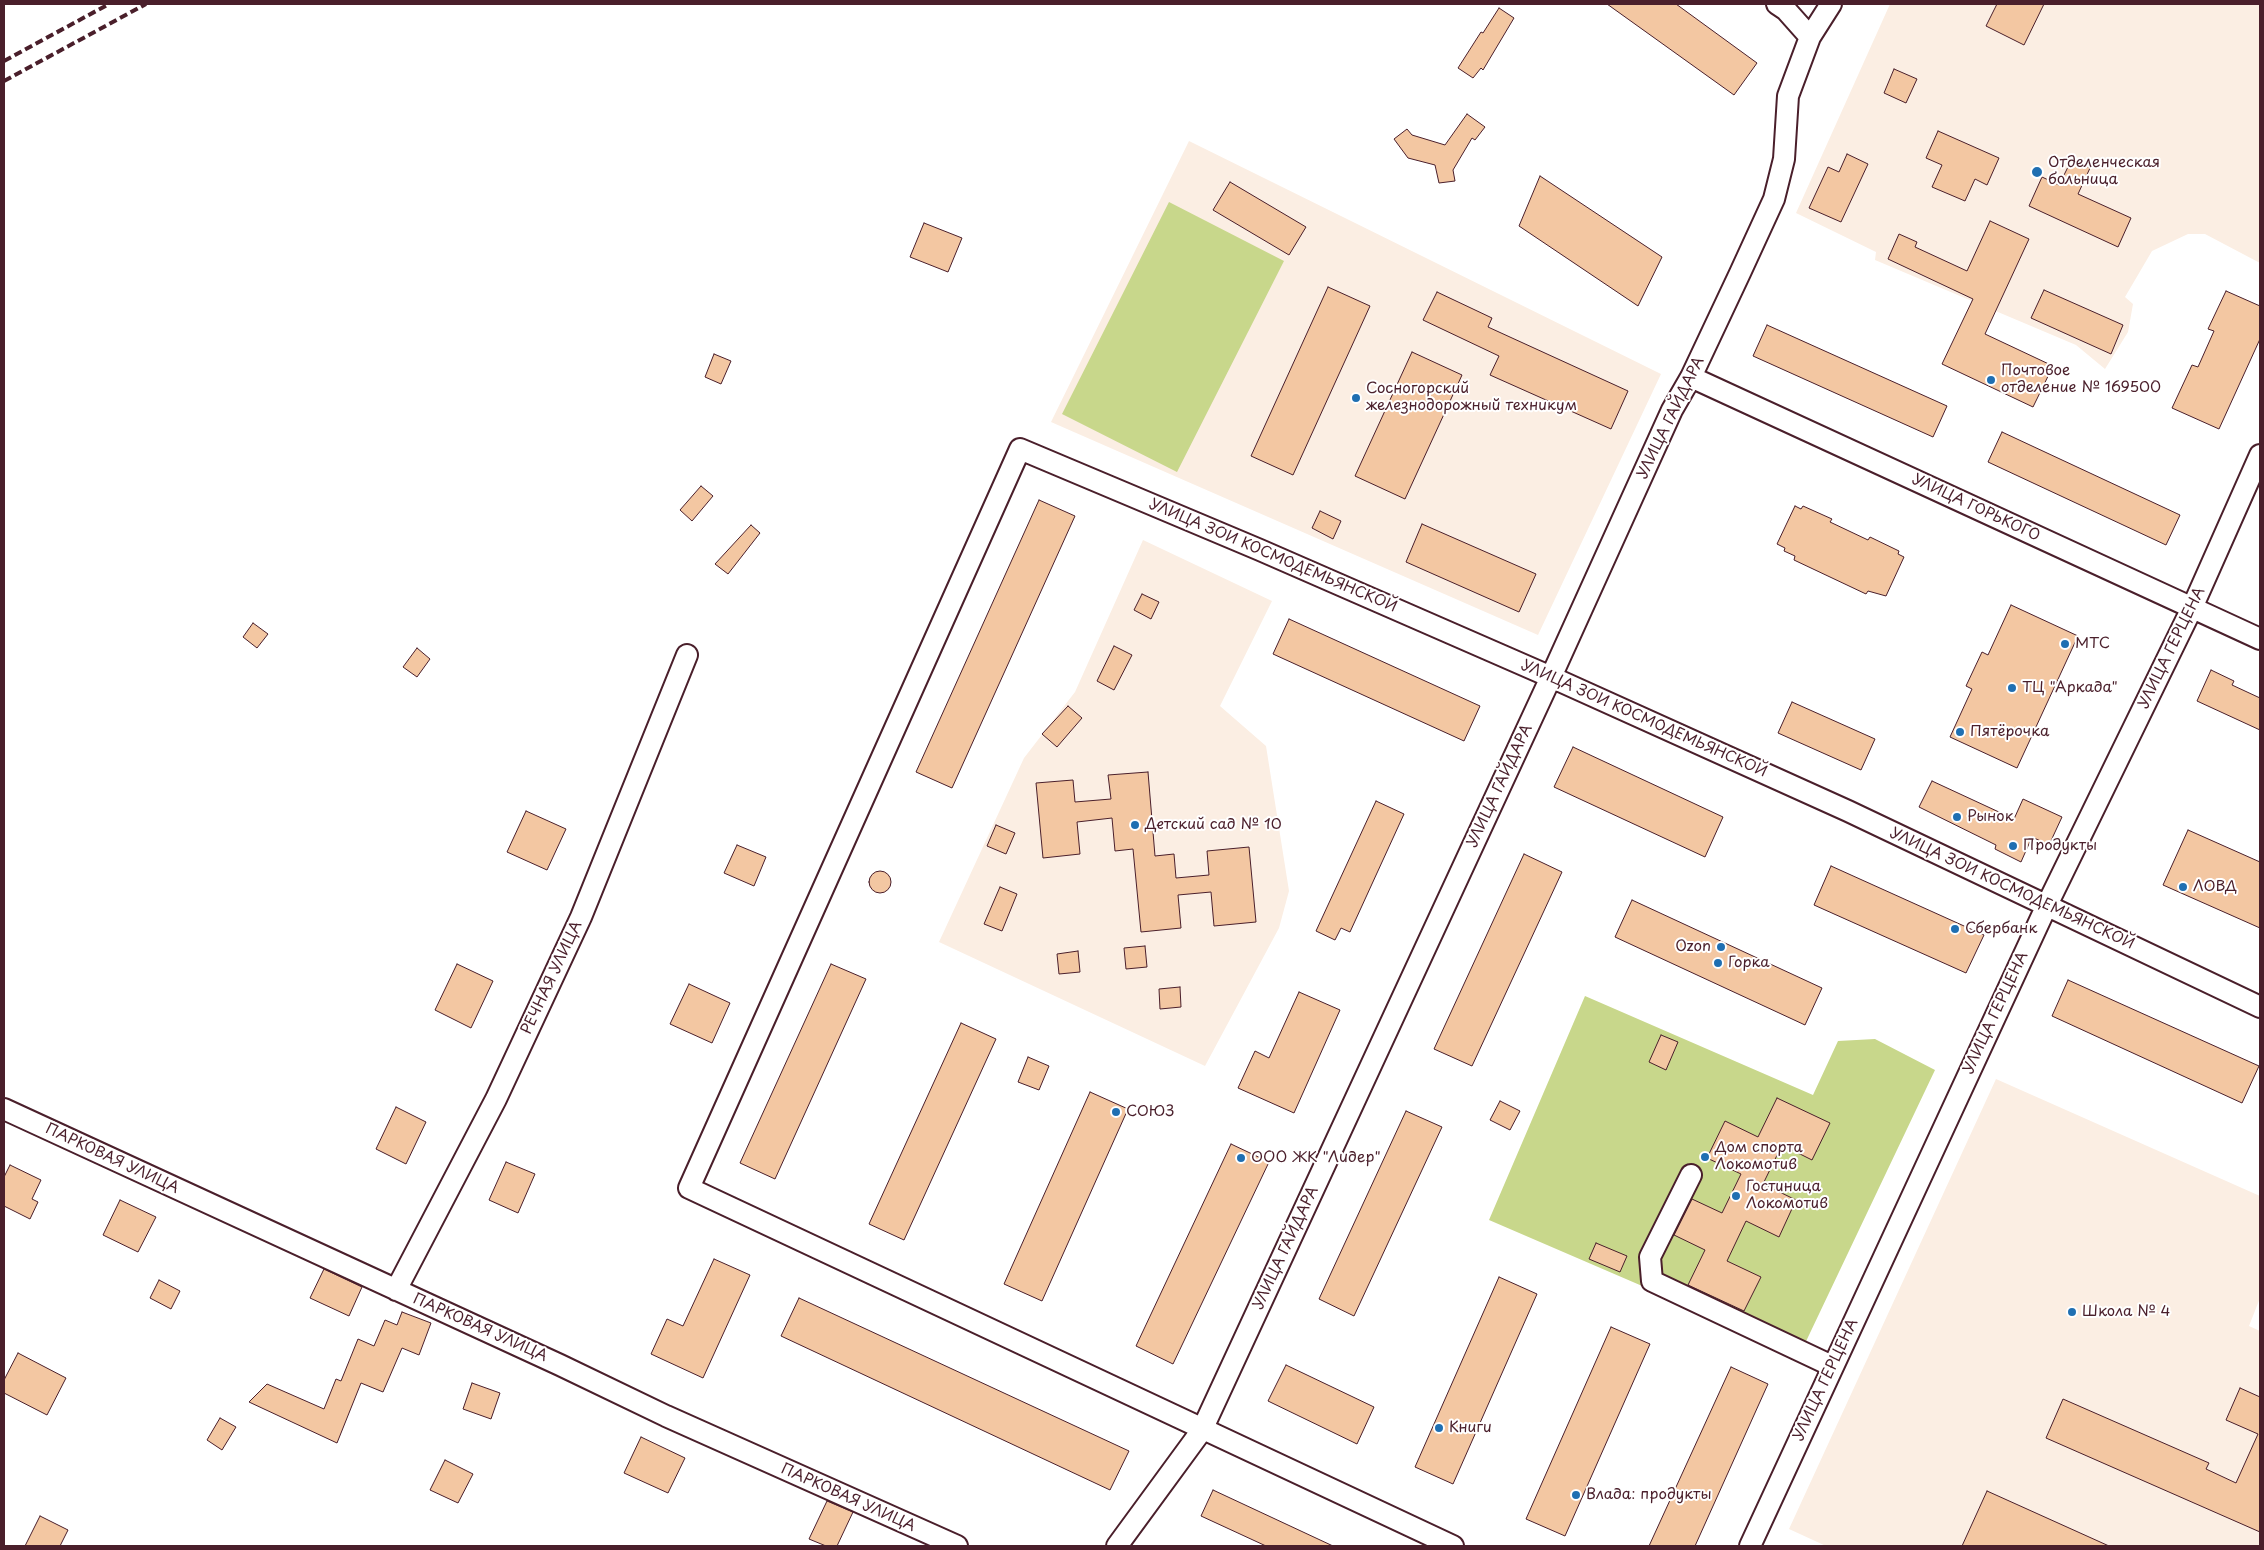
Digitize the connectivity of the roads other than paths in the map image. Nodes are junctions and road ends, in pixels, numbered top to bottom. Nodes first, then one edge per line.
1 (1777, 4) edge
2 (1831, 4) edge
3 (1810, 37) junction
4 (1691, 377) junction
5 (2260, 455) edge
6 (2192, 608) junction
7 (2260, 639) edge
8 (687, 655) dead end
9 (1551, 677) junction
10 (2047, 905) junction
11 (2260, 1007) edge
12 (4, 1109) edge
13 (1691, 1175) dead end
14 (396, 1290) junction
15 (1832, 1366) junction
16 (1202, 1430) junction
17 (957, 1546) edge
18 (1117, 1546) edge
19 (1453, 1546) edge
20 (1750, 1546) edge

1 - 3 street
2 - 3 street, УЛИЦА ГАЙДАРА
3 - 4 street, УЛИЦА ГАЙДАРА
4 - 6 street, УЛИЦА ГОРЬКОГО
4 - 9 street, УЛИЦА ГАЙДАРА
5 - 6 street, УЛИЦА ГЕРЦЕНА
6 - 7 street, УЛИЦА ГОРЬКОГО
6 - 10 street, УЛИЦА ГЕРЦЕНА
8 - 14 street, РЕЧНАЯ УЛИЦА
9 - 10 street, УЛИЦА ЗОИ КОСМОДЕМЬЯНСКОЙ
9 - 16 street, УЛИЦА ГАЙДАРА
9 - 16 street, УЛИЦА ЗОИ КОСМОДЕМЬЯНСКОЙ
10 - 11 street, УЛИЦА ЗОИ КОСМОДЕМЬЯНСКОЙ
10 - 15 street, УЛИЦА ГЕРЦЕНА
12 - 14 street, ПАРКОВАЯ УЛИЦА
13 - 15 street
14 - 17 street, ПАРКОВАЯ УЛИЦА
15 - 20 street, УЛИЦА ГЕРЦЕНА
16 - 18 street, УЛИЦА ГАЙДАРА
16 - 19 street

